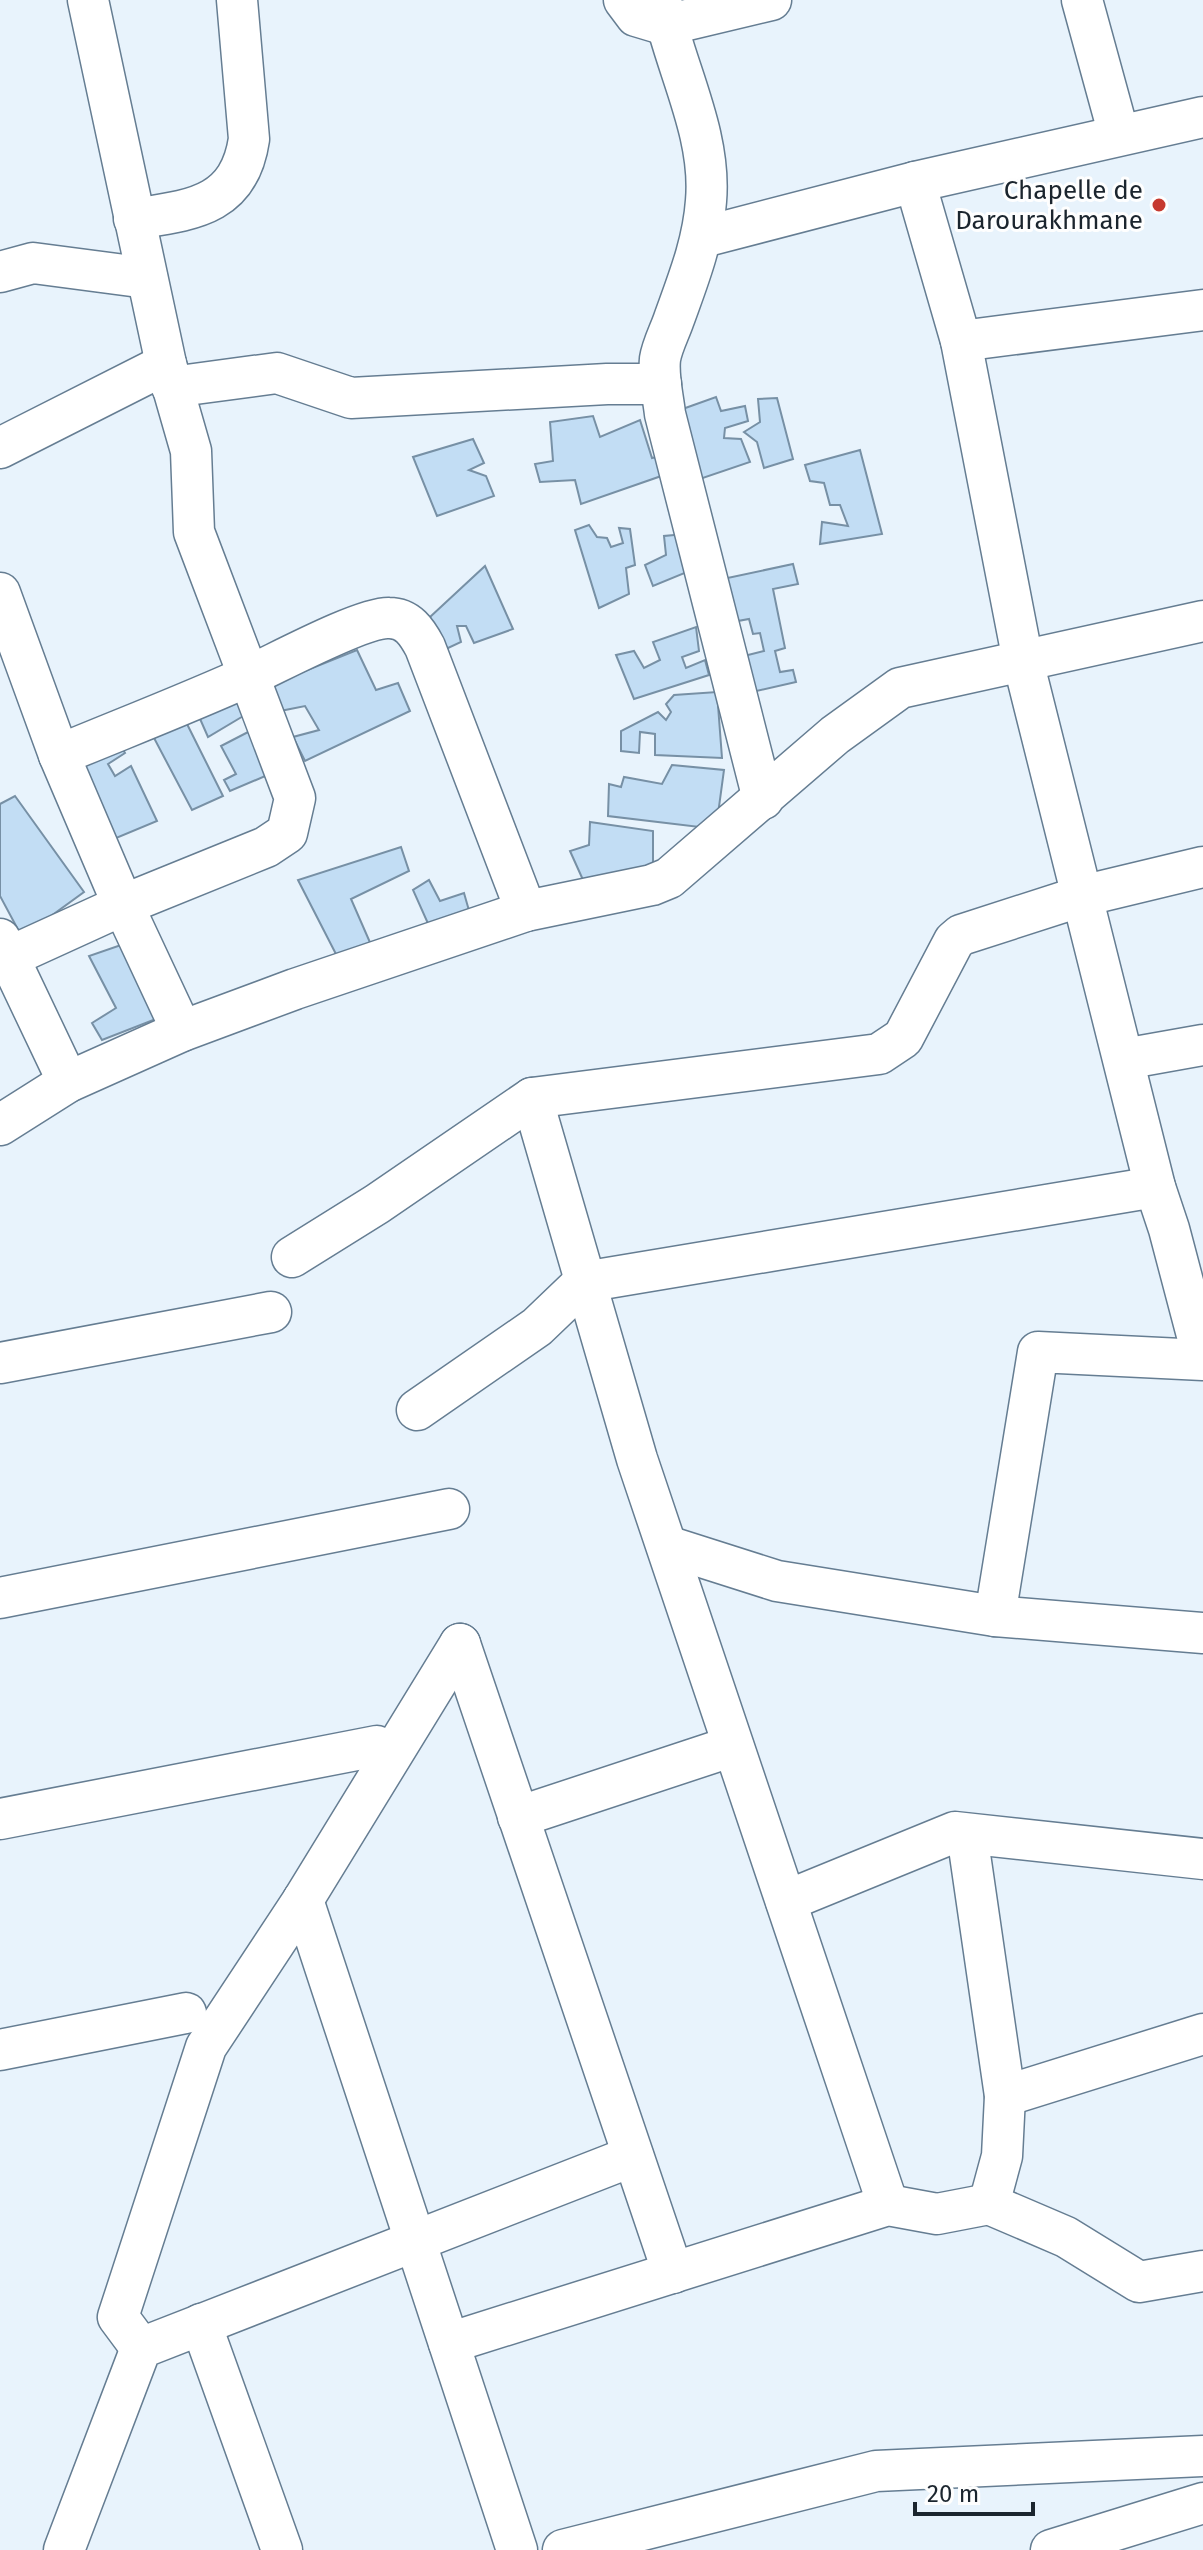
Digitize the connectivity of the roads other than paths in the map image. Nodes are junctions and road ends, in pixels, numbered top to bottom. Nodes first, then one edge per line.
1 (88, 0) edge
2 (237, 0) edge
3 (624, 0) edge
4 (771, 0) edge
5 (1082, 0) edge
6 (664, 12) edge
7 (1203, 117) edge
8 (1119, 135) junction
9 (915, 182) junction
10 (134, 219) junction
11 (703, 237) junction
12 (0, 272) edge
13 (147, 278) junction
14 (1203, 310) edge
15 (961, 341) junction
16 (169, 375) junction
17 (661, 384) junction
18 (0, 448) edge
19 (0, 593) edge
20 (1203, 621) edge
21 (8, 641) edge
22 (1023, 661) junction
23 (249, 676) junction
24 (59, 755) junction
25 (763, 799) junction
26 (1203, 867) edge
27 (1082, 896) junction
28 (123, 905) junction
29 (526, 911) junction
30 (4, 948) edge
31 (182, 1031) junction
32 (1203, 1045) edge
33 (1124, 1059) junction
34 (68, 1082) junction
35 (532, 1098) junction
36 (0, 1125) edge
37 (1155, 1187) junction
38 (1186, 1224) edge
39 (292, 1257) dead end
40 (584, 1282) junction
41 (271, 1312) dead end
42 (1203, 1359) edge
43 (0, 1363) edge
44 (417, 1410) dead end
45 (449, 1509) dead end
46 (667, 1546) junction
47 (0, 1598) edge
48 (995, 1616) junction
49 (1203, 1633) edge
50 (377, 1746) dead end
51 (733, 1746) junction
52 (518, 1817) junction
53 (0, 1819) edge
54 (967, 1834) junction
55 (1203, 1859) edge
56 (303, 1900) junction
57 (786, 1901) junction
58 (186, 2013) dead end
59 (1203, 2034) edge
60 (0, 2050) edge
61 (1005, 2096) junction
62 (633, 2156) junction
63 (989, 2204) junction
64 (888, 2205) junction
65 (416, 2241) junction
66 (1203, 2271) edge
67 (673, 2273) junction
68 (201, 2324) junction
69 (449, 2343) junction
70 (141, 2348) junction
71 (1203, 2456) edge
72 (1203, 2503) edge
73 (64, 2550) edge
74 (282, 2550) edge
75 (517, 2550) edge
76 (563, 2550) edge
77 (1051, 2550) edge

1 - 10 street
2 - 10 street
3 - 6 street
4 - 6 street
5 - 8 street
6 - 11 street
7 - 8 street
8 - 9 street
9 - 11 street
9 - 15 street
10 - 13 street
11 - 17 street
12 - 13 street
13 - 16 street
14 - 15 street
15 - 22 street
16 - 17 street
16 - 18 street
16 - 23 street
17 - 25 street
19 - 21 street
20 - 22 street
21 - 24 street
22 - 25 street
22 - 27 street
23 - 24 street
23 - 28 street
23 - 29 street
24 - 28 street
25 - 29 street
26 - 27 street
27 - 33 street
27 - 35 street
28 - 30 street
28 - 31 street
29 - 31 street
30 - 34 street
31 - 34 street
32 - 33 street
33 - 37 street
34 - 36 street
35 - 39 street
35 - 40 street
37 - 38 street
37 - 40 street
38 - 42 street
40 - 44 street
40 - 46 street
41 - 43 street
42 - 48 street
45 - 47 street
46 - 48 street
46 - 51 street
48 - 49 street
50 - 53 street
51 - 52 street
51 - 57 street
52 - 56 street
52 - 62 street
54 - 55 street
54 - 57 street
54 - 61 street
56 - 65 street
56 - 70 street
57 - 64 street
58 - 60 street
59 - 61 street
61 - 63 street
62 - 65 street
62 - 67 street
63 - 64 street
63 - 66 street
64 - 67 street
65 - 68 street
65 - 69 street
67 - 69 street
68 - 70 street
68 - 74 street
69 - 75 street
70 - 73 street
71 - 76 street
72 - 77 street

